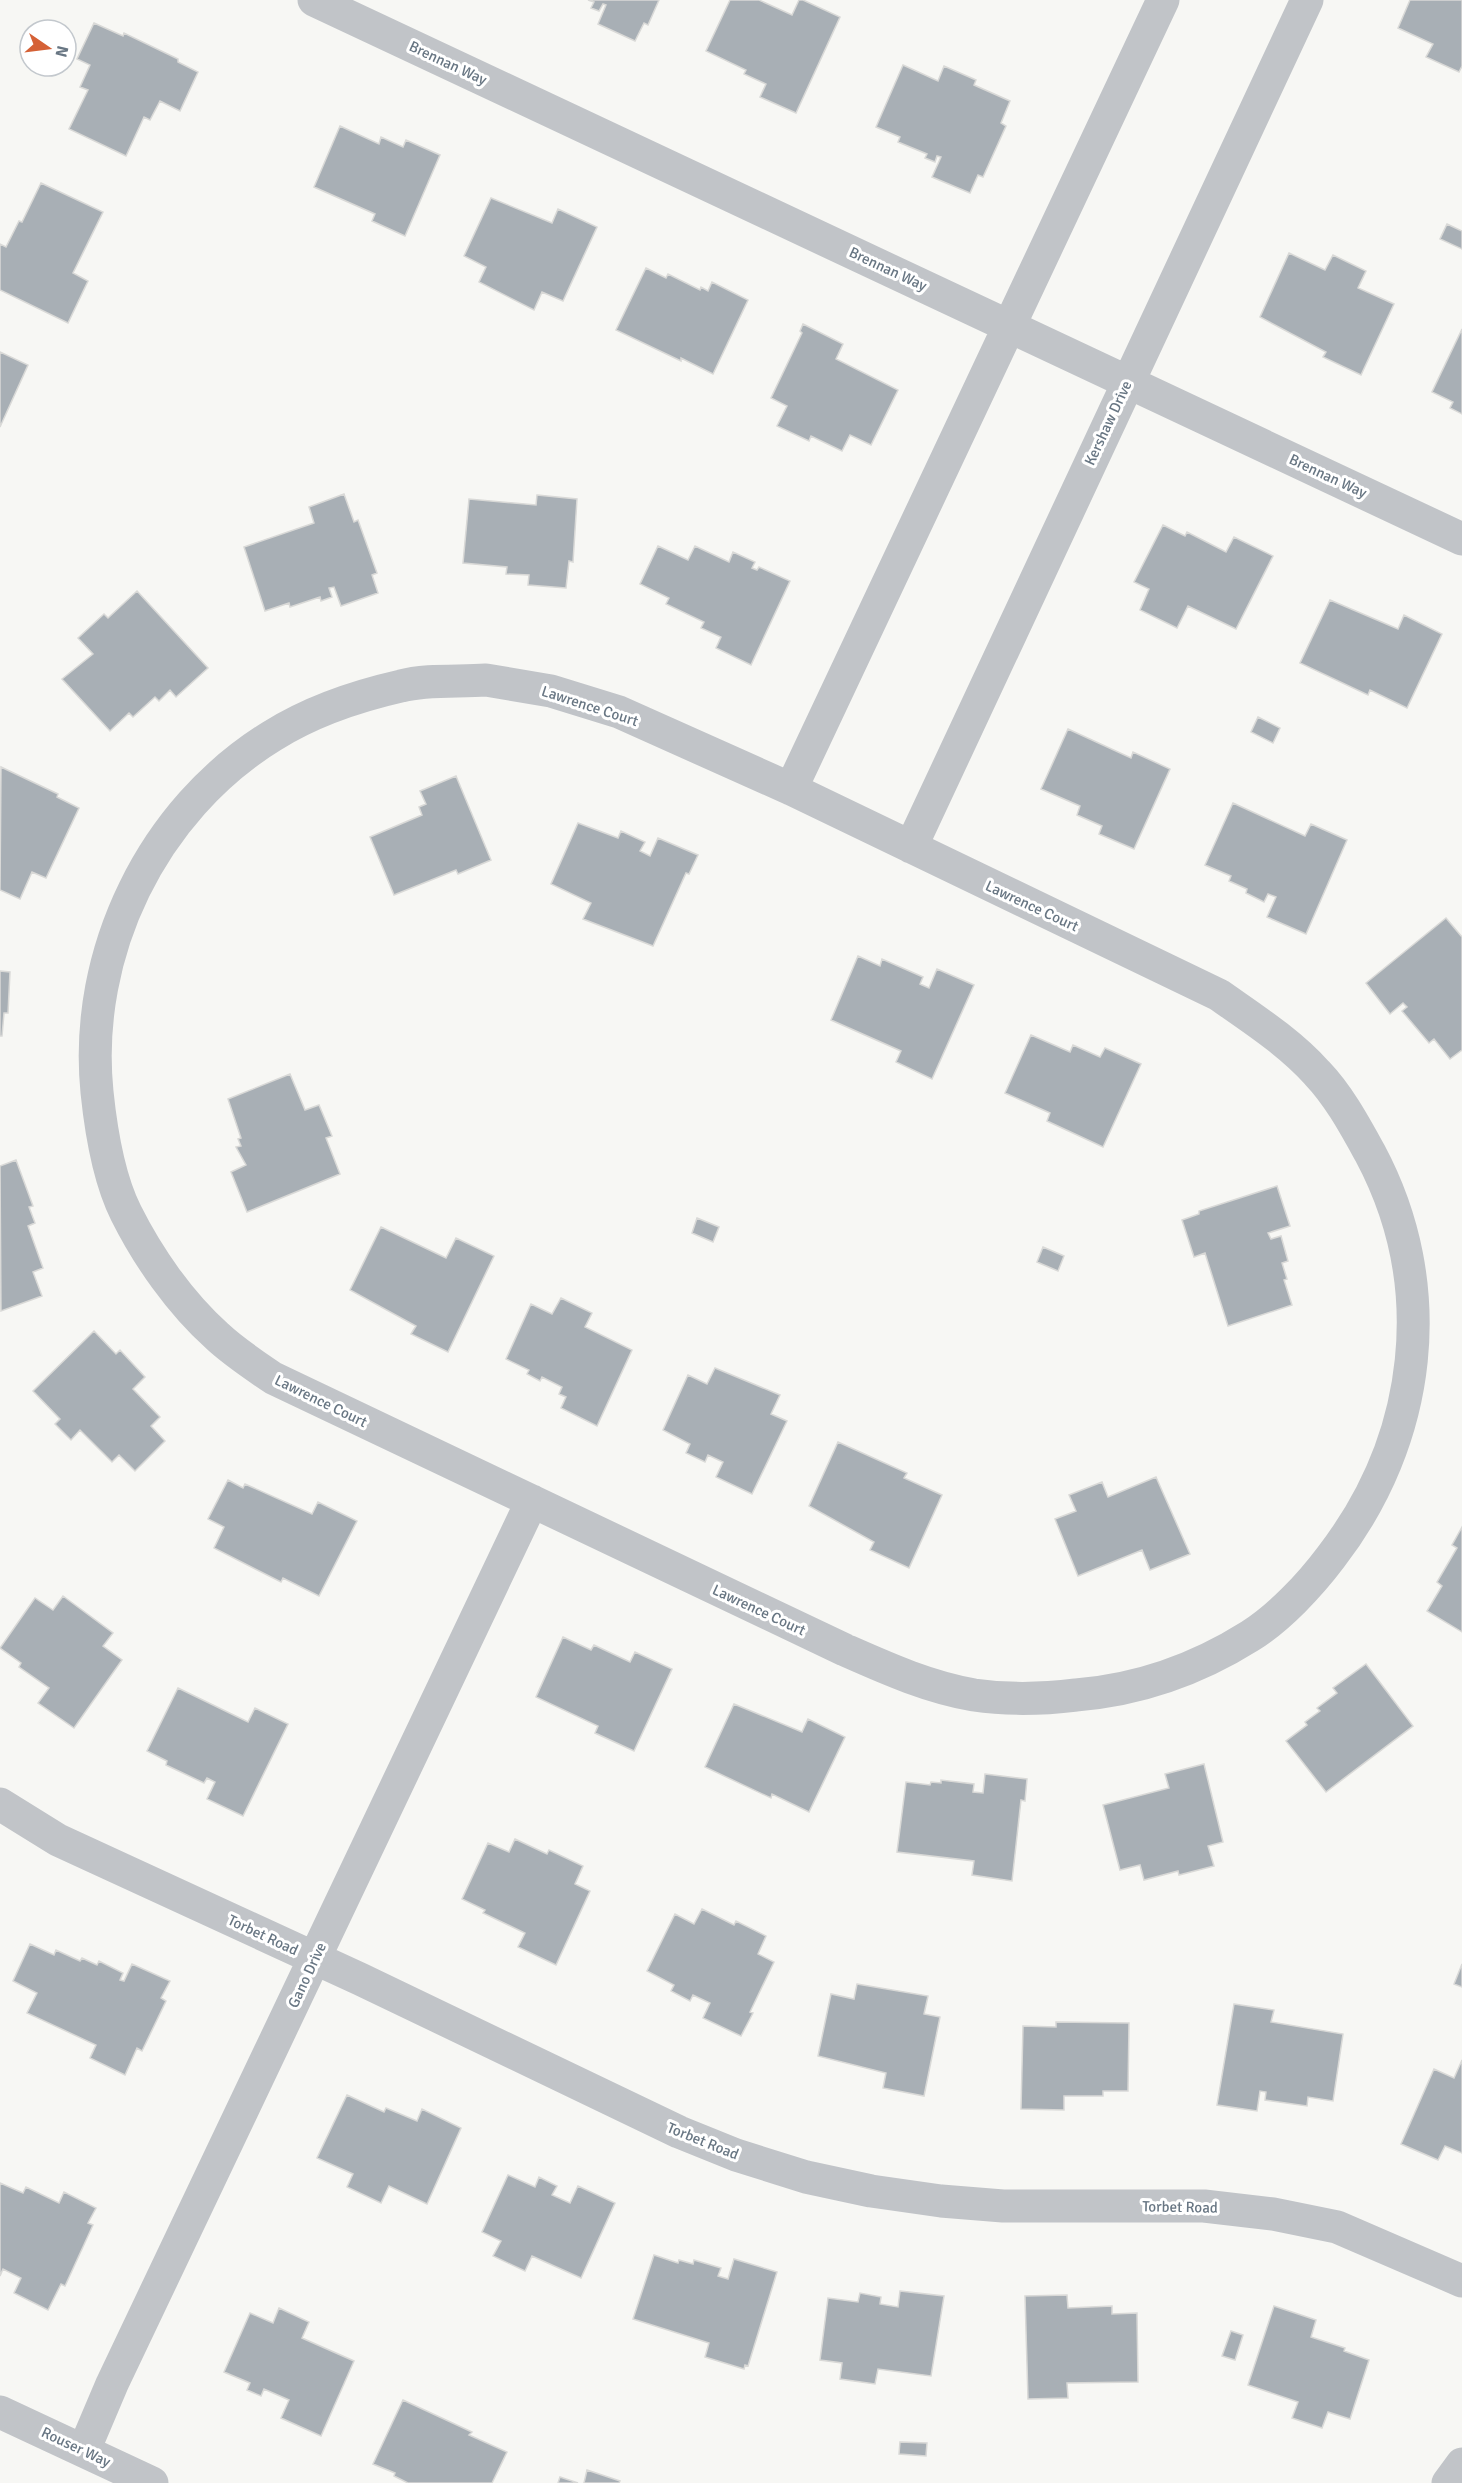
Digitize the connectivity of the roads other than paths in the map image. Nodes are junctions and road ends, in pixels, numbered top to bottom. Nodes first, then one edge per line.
1 (314, 0) edge
2 (1163, 0) edge
3 (1307, 0) edge
4 (1008, 326) junction
5 (1127, 382) junction
6 (1462, 539) edge
7 (791, 789) junction
8 (911, 847) junction
9 (532, 1501) junction
10 (0, 1804) edge
11 (315, 1959) junction
12 (1462, 2281) edge
13 (0, 2412) edge
14 (84, 2450) junction
15 (1462, 2464) edge
16 (152, 2483) edge
17 (1448, 2483) edge

1 - 4 street, Brennan Way
2 - 4 street
3 - 5 street, Kershaw Drive
4 - 5 street, Brennan Way
4 - 7 street
5 - 6 street, Brennan Way
5 - 8 street, Kershaw Drive
7 - 8 street, Lawrence Court
7 - 9 street, Lawrence Court
8 - 9 street, Lawrence Court
9 - 11 street, Gano Drive
10 - 11 street, Torbet Road
11 - 12 street, Torbet Road
11 - 14 street, Gano Drive
13 - 14 street, Rouser Way
14 - 16 street, Rouser Way
15 - 17 street

